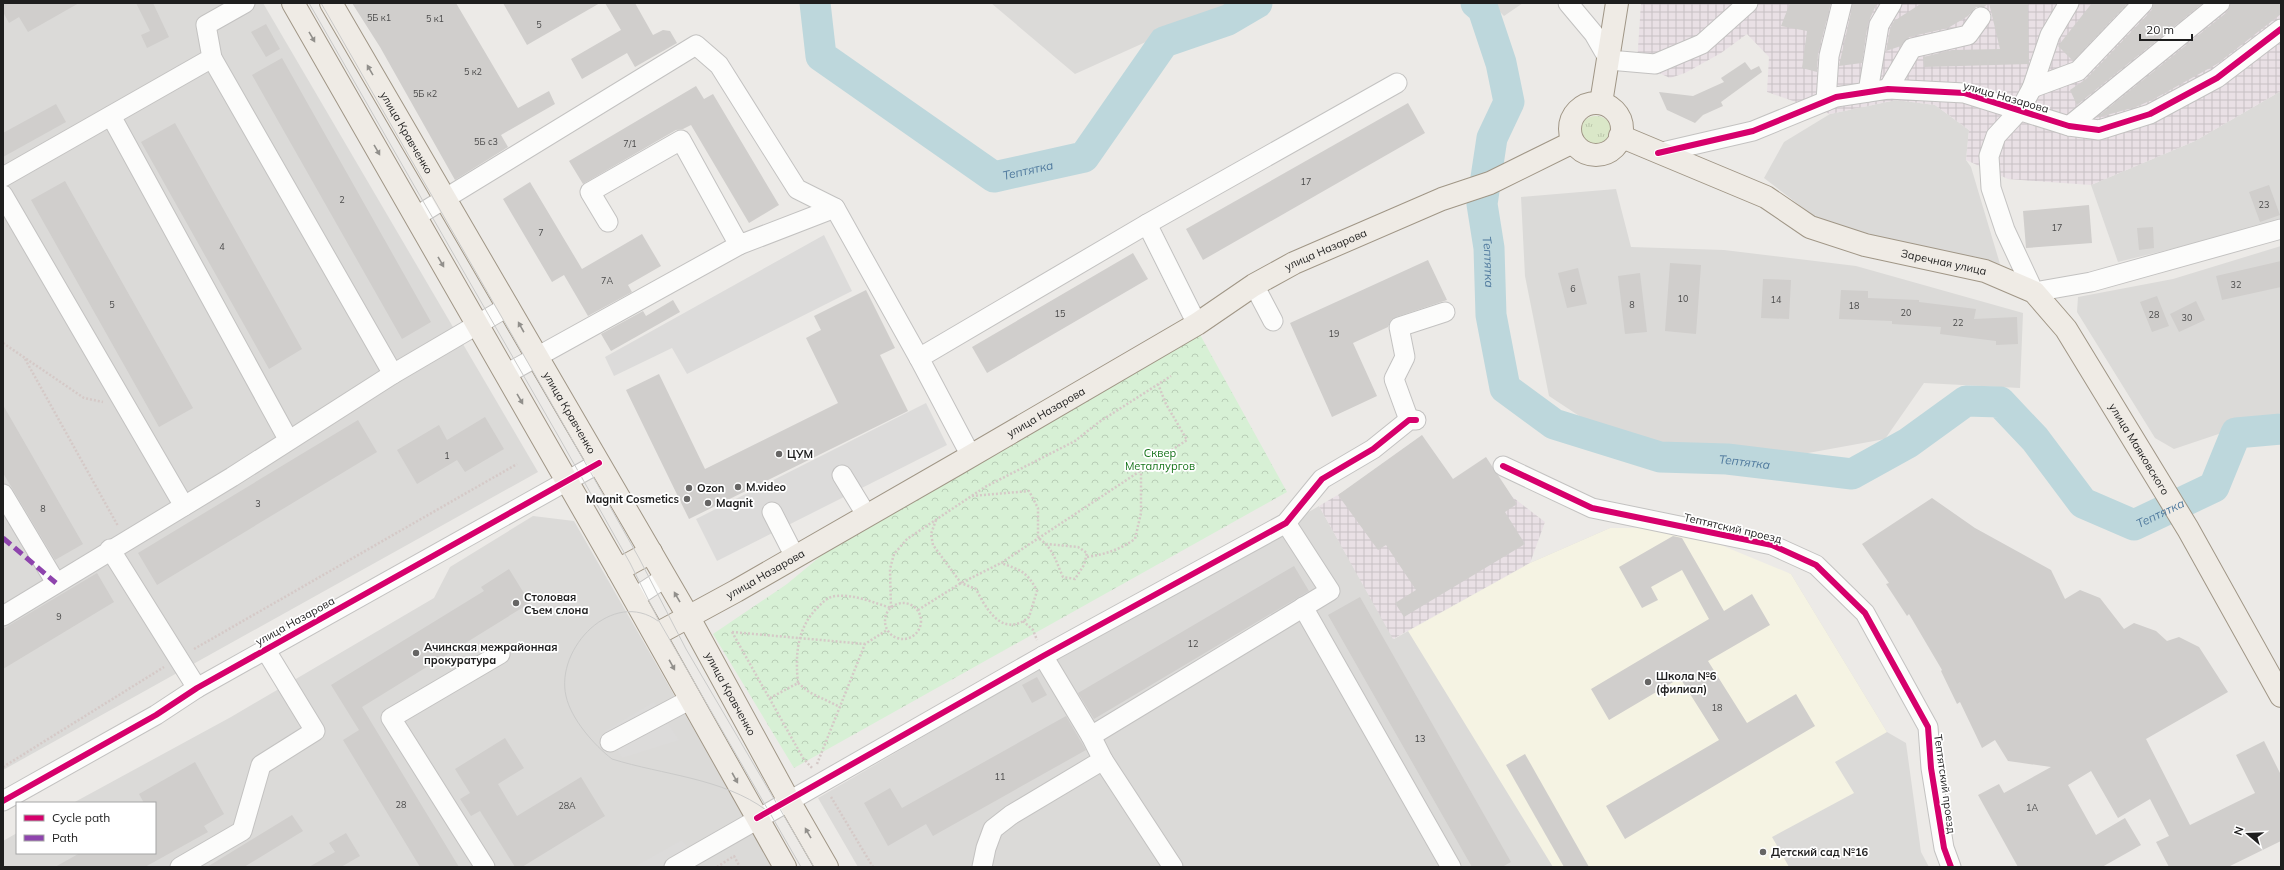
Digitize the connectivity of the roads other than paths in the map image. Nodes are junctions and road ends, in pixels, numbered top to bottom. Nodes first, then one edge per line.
1 (245, 3) edge
2 (292, 3) edge
3 (331, 3) edge
4 (1568, 3) edge
5 (1617, 3) edge
6 (1748, 3) edge
7 (1842, 3) edge
8 (2069, 3) edge
9 (2143, 3) edge
10 (2220, 3) edge
11 (1892, 4) edge
12 (1981, 17) dead end
13 (2281, 29) edge
14 (212, 58) junction
15 (1609, 60) junction
16 (1397, 83) dead end
17 (2032, 88) junction
18 (1888, 89) junction
19 (1868, 92) junction
20 (1826, 101) junction
21 (1601, 103) junction
22 (2020, 110) junction
23 (111, 116) junction
24 (2069, 126) junction
25 (1620, 136) junction
26 (1573, 142) junction
27 (1658, 153) junction
28 (3, 177) edge
29 (3, 195) edge
30 (445, 200) junction
31 (834, 208) junction
32 (415, 217) junction
33 (608, 222) dead end
34 (1147, 224) junction
35 (2281, 229) edge
36 (739, 245) junction
37 (1254, 285) junction
38 (2034, 292) junction
39 (509, 306) junction
40 (1445, 312) dead end
41 (1273, 321) dead end
42 (476, 324) junction
43 (1197, 324) junction
44 (538, 357) junction
45 (919, 358) junction
46 (393, 374) junction
47 (506, 374) junction
48 (288, 439) junction
49 (971, 456) junction
50 (599, 463) junction
51 (1503, 466) dead end
52 (842, 475) dead end
53 (567, 481) junction
54 (3, 494) edge
55 (184, 506) junction
56 (772, 512) dead end
57 (867, 516) junction
58 (1286, 523) junction
59 (118, 545) junction
60 (651, 552) junction
61 (795, 557) junction
62 (618, 570) junction
63 (666, 577) junction
64 (56, 583) junction
65 (634, 598) junction
66 (1303, 607) junction
67 (3, 616) edge
68 (688, 616) junction
69 (655, 635) junction
70 (266, 649) junction
71 (500, 654) dead end
72 (1043, 656) junction
73 (2275, 670) edge
74 (197, 688) junction
75 (2281, 696) edge
76 (691, 699) junction
77 (1091, 736) junction
78 (610, 742) dead end
79 (1103, 760) junction
80 (3, 800) edge
81 (789, 801) junction
82 (757, 818) junction
83 (180, 867) edge
84 (485, 867) edge
85 (674, 867) edge
86 (785, 867) edge
87 (828, 867) edge
88 (982, 867) edge
89 (1173, 867) edge
90 (1451, 867) edge
91 (1951, 867) edge

1 - 14 street
2 -> 32 main road
30 -> 3 main road, улица Кравченко
4 - 15 street
5 - 15 main road
6 - 15 street
7 - 20 street
8 - 17 street
9 - 17 street
10 - 24 street
11 - 19 street
12 - 18 street
13 - 24 street, улица Назарова
14 - 23 street
14 - 46 street
15 - 21 main road
16 - 34 street
17 - 22 street
18 - 19 street, улица Назарова
18 - 22 street, улица Назарова
19 - 20 street, улица Назарова
20 - 27 street, улица Назарова
21 - 25 main road
21 - 26 main road
22 - 24 street, улица Назарова
22 - 38 street
23 - 28 street
23 - 48 street
25 - 26 main road
25 - 27 main road, Заречная улица
26 - 37 main road, улица Назарова
27 - 38 main road, Заречная улица
29 - 55 street
30 - 31 street
30 - 32 street
30 - 39 main road, улица Кравченко
31 - 36 street
31 - 45 street
32 -> 42 main road
33 - 36 street
34 - 43 street
34 - 45 street
35 - 38 street
36 - 44 street
37 - 41 street
37 - 43 main road, улица Назарова
38 - 73 main road, улица Маяковского
39 - 42 street
44 -> 39 main road, улица Кравченко
40 - 58 street
42 - 46 street
42 - 47 main road
43 - 49 main road, улица Назарова
44 - 47 street
44 - 50 main road, улица Кравченко
45 - 49 street
46 - 48 street
47 -> 53 main road
48 - 55 street
49 - 57 main road, улица Назарова
50 - 53 street, улица Назарова
50 - 60 main road, улица Кравченко
51 - 91 street, Тептятский проезд
52 - 57 street
53 - 62 main road
53 - 70 street, улица Назарова
54 - 64 street
55 - 59 street
56 - 61 street
57 - 61 main road, улица Назарова
58 - 66 street
58 - 72 street
59 - 64 street
59 - 74 street
60 - 62 main road
60 - 63 main road, улица Кравченко
61 - 68 main road, улица Назарова
62 - 65 main road
63 - 65 street
68 -> 63 main road, улица Кравченко
64 - 67 street
65 - 69 main road
66 - 77 street
66 - 90 street
68 - 69 main road, улица Назарова
68 - 81 main road, улица Кравченко
69 -> 76 main road
70 - 74 street, улица Назарова
70 - 83 street
71 - 84 street
72 - 77 street
72 - 81 street
73 - 75 main road, улица Маяковского
74 - 80 street, улица Назарова
76 - 78 street
76 -> 82 main road
77 - 79 street
79 - 88 street
79 - 89 street
81 - 82 street
87 -> 81 main road, улица Кравченко
82 - 85 street
82 - 86 main road

